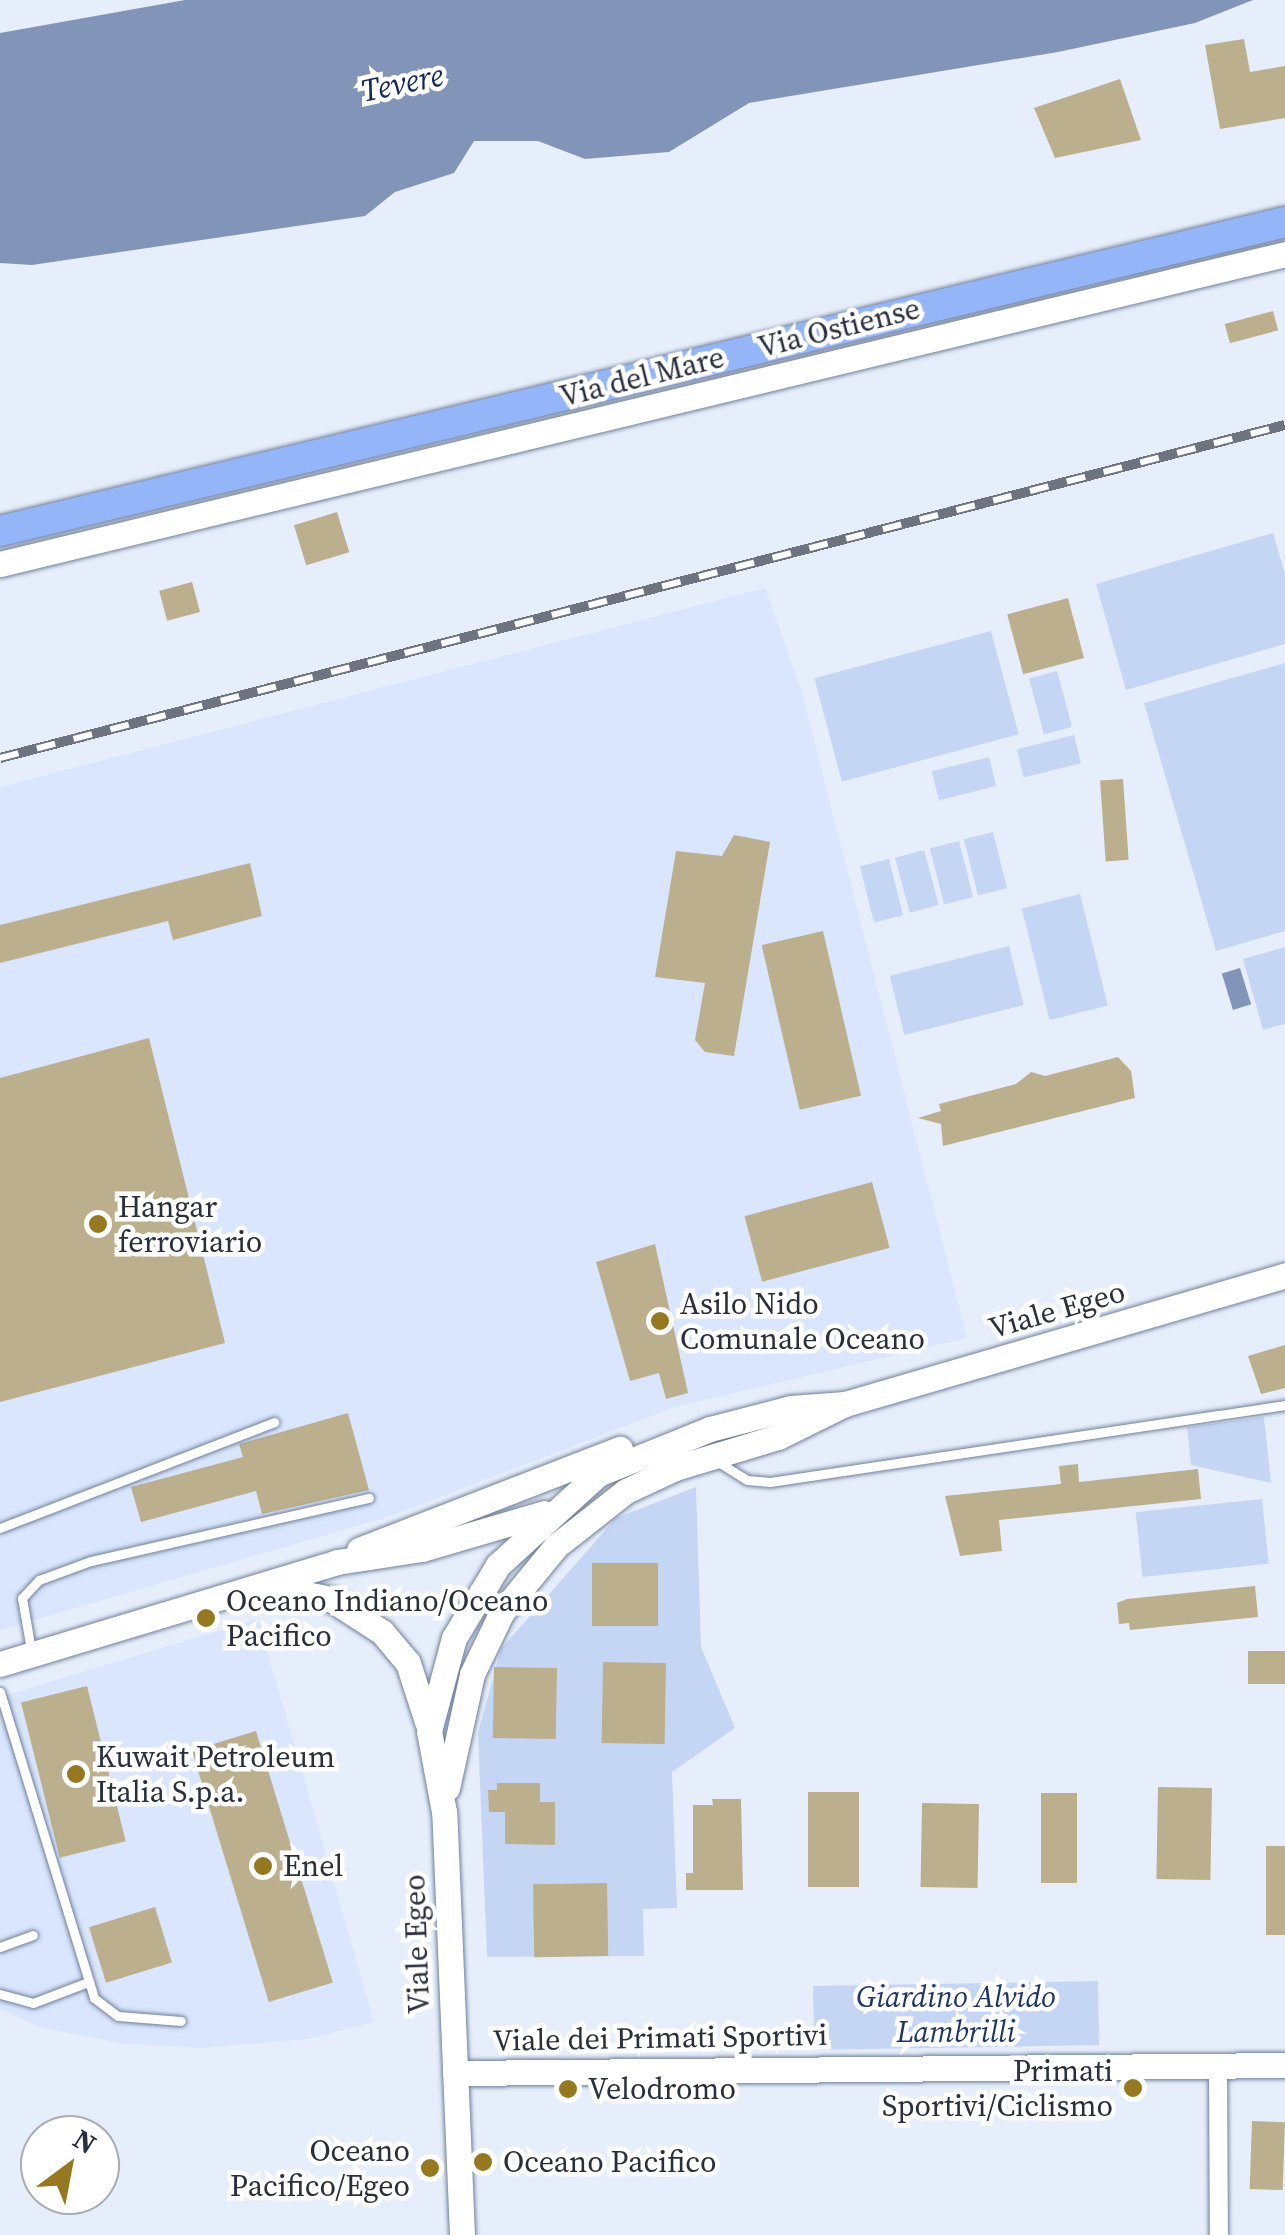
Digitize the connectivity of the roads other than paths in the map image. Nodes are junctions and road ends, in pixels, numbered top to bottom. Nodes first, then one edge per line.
1 (1285, 222) edge
2 (1285, 254) edge
3 (0, 532) edge
4 (0, 564) edge
5 (1285, 1275) edge
6 (845, 1404) junction
7 (1285, 1404) edge
8 (274, 1422) dead end
9 (696, 1433) junction
10 (711, 1456) junction
11 (626, 1491) junction
12 (498, 1496) junction
13 (369, 1498) dead end
14 (552, 1510) junction
15 (0, 1528) edge
16 (556, 1546) junction
17 (337, 1562) junction
18 (256, 1586) junction
19 (32, 1653) junction
20 (0, 1664) edge
21 (0, 1692) edge
22 (429, 1731) junction
23 (444, 1812) junction
24 (33, 1935) dead end
25 (0, 1947) edge
26 (88, 1982) junction
27 (0, 1994) edge
28 (182, 2021) dead end
29 (1218, 2065) junction
30 (1285, 2065) edge
31 (455, 2073) junction
32 (462, 2235) edge
33 (1219, 2235) edge

1 - 3 main road, Via del Mare
2 - 4 main road, Via Ostiense
5 - 6 main road, Viale Egeo
6 - 9 main road, Viale Egeo
6 - 10 main road, Viale Egeo
7 - 10 lane
8 - 15 lane
9 - 12 main road
9 - 14 main road, Viale Egeo
10 - 11 main road, Viale Egeo
11 - 14 main road, Viale Egeo
11 - 16 main road, Viale Egeo
12 - 14 main road
12 - 17 main road
13 - 19 lane
14 - 16 main road
14 - 17 main road
14 - 22 main road, Viale Egeo
16 - 23 main road, Viale Egeo
17 - 18 main road
18 - 19 main road
18 - 22 main road
19 - 20 main road
21 - 26 lane
22 - 23 main road, Viale Egeo
23 - 31 main road, Viale Egeo
24 - 25 lane
26 - 27 lane
26 - 28 lane
29 - 30 main road, Viale dei Primati Sportivi
29 - 31 main road, Viale dei Primati Sportivi
29 - 33 street
31 - 32 main road, Viale Egeo

